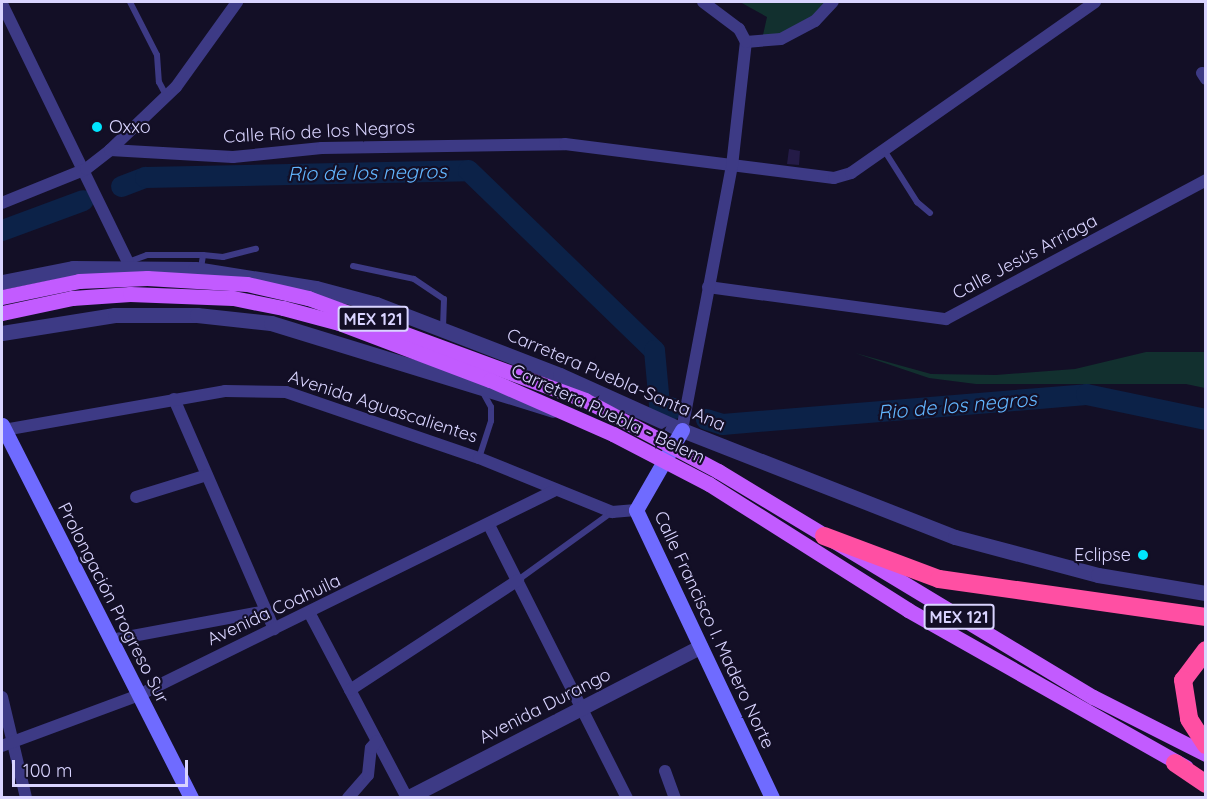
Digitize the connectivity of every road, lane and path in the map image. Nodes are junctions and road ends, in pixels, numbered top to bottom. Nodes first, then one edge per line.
1 (130, 2) edge
2 (237, 2) edge
3 (703, 2) edge
4 (833, 2) edge
5 (1095, 2) edge
6 (2, 4) edge
7 (746, 42) junction
8 (167, 96) junction
9 (110, 150) junction
10 (884, 150) junction
11 (732, 166) junction
12 (86, 169) junction
13 (1206, 180) edge
14 (2, 203) edge
15 (930, 213) dead end
16 (256, 249) dead end
17 (200, 264) junction
18 (129, 265) junction
19 (353, 266) dead end
20 (2, 282) edge
21 (708, 287) junction
22 (2, 297) edge
23 (2, 313) edge
24 (115, 315) junction
25 (197, 315) junction
26 (443, 330) junction
27 (2, 333) edge
28 (481, 389) junction
29 (174, 399) junction
30 (565, 412) junction
31 (682, 429) junction
32 (4, 437) edge
33 (479, 458) junction
34 (207, 475) junction
35 (555, 490) junction
36 (136, 497) dead end
37 (636, 510) junction
38 (612, 512) junction
39 (489, 525) junction
40 (824, 536) junction
41 (518, 580) junction
42 (1206, 593) edge
43 (266, 611) junction
44 (310, 614) junction
45 (1206, 617) edge
46 (274, 629) junction
47 (111, 640) junction
48 (700, 647) junction
49 (1206, 650) edge
50 (350, 690) junction
51 (139, 695) junction
52 (2, 698) edge
53 (582, 709) junction
54 (16, 741) junction
55 (377, 741) junction
56 (1206, 745) edge
57 (2, 746) edge
58 (1206, 754) edge
59 (1175, 762) junction
60 (665, 771) dead end
61 (1206, 775) edge
62 (1206, 784) edge
63 (407, 797) edge
64 (26, 798) edge
65 (191, 798) edge
66 (348, 798) edge
67 (627, 798) edge
68 (675, 798) edge
69 (772, 798) edge

1 - 8 lane
2 - 8 street
3 - 7 street
4 - 7 street
5 - 10 street, Calle Río de los Negros
6 - 12 street
7 - 11 street
8 - 9 street
9 - 11 street, Calle Río de los Negros
9 - 12 street
10 - 11 street, Calle Río de los Negros
10 - 15 lane
11 - 21 street
12 - 14 street
12 - 18 street
13 - 21 street, Calle Jesús Arriaga
16 - 17 lane
17 - 18 street, Carretera Puebla-Santa Ana
17 - 25 street
17 - 26 street, Carretera Puebla-Santa Ana
18 - 20 street, Carretera Puebla-Santa Ana
18 - 24 street
19 - 26 lane
21 - 31 street
22 - 40 main road, Carretera Puebla - Belem / MEX 121, bridge
23 - 30 main road, Carretera Puebla - Belem / MEX 121, bridge
24 - 25 street
24 - 27 street
25 - 28 street
26 - 31 street, Carretera Puebla-Santa Ana
28 - 30 street
28 - 33 lane
29 - 32 street, Avenida Aguascalientes
29 - 33 street, Avenida Aguascalientes
29 - 34 street
30 - 59 main road, Carretera Puebla - Belem / MEX 121, bridge
31 - 37 main road, Calle Francisco I. Madero Norte
31 - 42 street, Carretera Puebla-Santa Ana
32 - 47 main road, Prolongación Progreso Sur
33 - 35 street, Avenida Aguascalientes
34 - 36 street
34 - 43 street
35 - 38 street, Avenida Aguascalientes
35 - 39 street, Avenida Coahuila
37 - 38 street, Avenida Aguascalientes
37 - 48 main road, Calle Francisco I. Madero Norte
38 - 41 lane
39 - 41 street
39 - 44 street, Avenida Coahuila
40 - 45 highway
40 - 58 main road, Carretera Puebla - Belem / MEX 121
41 - 50 street
41 - 53 street
43 - 46 street
43 - 47 street
44 - 46 street, Avenida Coahuila
44 - 50 street
46 - 51 street, Avenida Coahuila
47 - 51 main road, Prolongación Progreso Sur
48 - 53 street, Avenida Durango
48 - 69 main road, Calle Francisco I. Madero Norte
49 - 56 highway
50 - 55 street
51 - 54 street, Avenida Coahuila
51 - 65 main road, Prolongación Progreso Sur
52 - 54 street
53 - 63 street, Avenida Durango
53 - 67 street
54 - 57 street, Avenida Coahuila
54 - 64 street
55 - 63 street
55 - 66 street
59 - 61 main road, Carretera Puebla - Belem / MEX 121
59 - 62 highway
60 - 68 street

